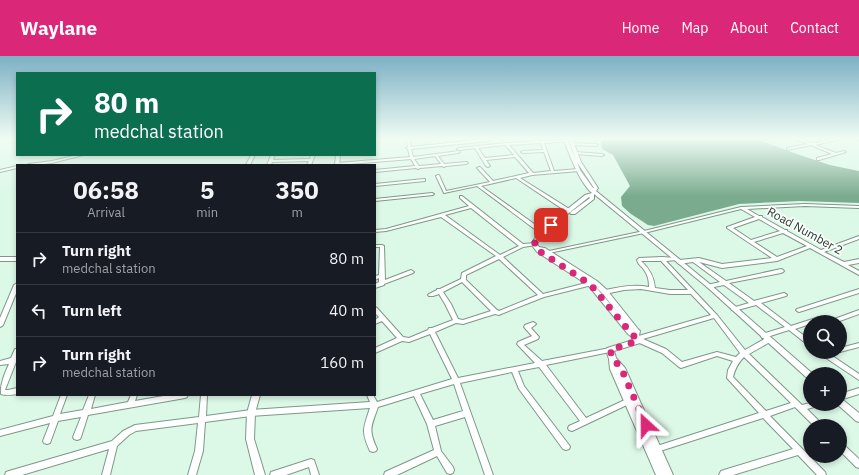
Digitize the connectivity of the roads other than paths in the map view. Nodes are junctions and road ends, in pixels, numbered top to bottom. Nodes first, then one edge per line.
1 (70, 158) edge
2 (412, 158) junction
3 (416, 158) edge
4 (438, 158) edge
5 (499, 158) edge
6 (517, 158) edge
7 (547, 158) edge
8 (574, 158) edge
9 (578, 158) edge
10 (484, 159) joint
11 (290, 160) joint
12 (311, 160) joint
13 (466, 162) dead end
14 (270, 163) edge
15 (37, 164) edge
16 (309, 164) edge
17 (348, 164) edge
18 (444, 166) junction
19 (488, 166) dead end
20 (16, 168) edge
21 (418, 168) junction
22 (479, 168) dead end
23 (578, 170) junction
24 (0, 171) edge
25 (376, 172) edge
26 (553, 172) junction
27 (532, 174) junction
28 (438, 176) dead end
29 (517, 177) junction
30 (424, 180) dead end
31 (492, 182) junction
32 (376, 185) edge
33 (478, 185) junction
34 (592, 193) junction
35 (432, 194) dead end
36 (461, 197) dead end
37 (376, 200) edge
38 (472, 206) junction
39 (859, 207) edge
40 (741, 208) junction
41 (569, 211) junction
42 (442, 215) junction
43 (760, 217) junction
44 (376, 231) edge
45 (785, 231) junction
46 (644, 232) junction
47 (541, 235) junction
48 (859, 237) edge
49 (750, 242) junction
50 (376, 246) edge
51 (522, 246) junction
52 (536, 246) junction
53 (812, 246) junction
54 (549, 252) junction
55 (822, 252) junction
56 (499, 256) junction
57 (0, 259) edge
58 (16, 259) edge
59 (662, 259) junction
60 (777, 259) junction
61 (677, 260) junction
62 (695, 261) junction
63 (859, 261) edge
64 (844, 264) junction
65 (781, 271) dead end
66 (411, 272) dead end
67 (859, 273) edge
68 (382, 276) junction
69 (376, 278) edge
70 (463, 280) junction
71 (724, 282) junction
72 (382, 284) junction
73 (590, 284) junction
74 (376, 286) edge
75 (709, 286) junction
76 (16, 287) edge
77 (652, 288) junction
78 (440, 290) junction
79 (859, 291) edge
80 (605, 292) junction
81 (691, 292) junction
82 (431, 295) dead end
83 (784, 295) dead end
84 (542, 296) junction
85 (756, 304) junction
86 (734, 309) junction
87 (376, 310) edge
88 (799, 310) dead end
89 (3, 312) edge
90 (495, 312) junction
91 (859, 312) edge
92 (715, 316) junction
93 (847, 316) edge
94 (383, 318) junction
95 (456, 321) junction
96 (376, 322) edge
97 (533, 324) dead end
98 (803, 324) edge
99 (0, 325) edge
100 (789, 328) junction
101 (431, 330) junction
102 (636, 337) junction
103 (766, 338) junction
104 (803, 338) edge
105 (401, 339) junction
106 (859, 345) edge
107 (847, 348) edge
108 (610, 350) junction
109 (376, 351) edge
110 (744, 353) junction
111 (613, 359) junction
112 (833, 359) edge
113 (15, 360) edge
114 (736, 360) junction
115 (0, 363) edge
116 (541, 364) junction
117 (514, 369) junction
118 (803, 370) edge
119 (859, 377) edge
120 (456, 381) junction
121 (16, 391) edge
122 (859, 391) edge
123 (416, 393) junction
124 (847, 395) edge
125 (64, 396) edge
126 (92, 396) edge
127 (134, 396) edge
128 (179, 396) edge
129 (204, 396) edge
130 (256, 396) edge
131 (370, 396) edge
132 (629, 401) junction
133 (131, 404) junction
134 (375, 405) junction
135 (799, 406) junction
136 (803, 406) edge
137 (847, 408) edge
138 (86, 412) junction
139 (252, 413) junction
140 (467, 413) junction
141 (764, 414) junction
142 (56, 418) junction
143 (203, 418) junction
144 (859, 418) edge
145 (812, 419) edge
146 (585, 422) junction
147 (431, 424) junction
148 (572, 428) dead end
149 (0, 433) edge
150 (77, 437) dead end
151 (47, 442) dead end
152 (114, 444) junction
153 (566, 447) dead end
154 (374, 449) dead end
155 (657, 449) junction
156 (799, 450) junction
157 (438, 452) junction
158 (847, 453) edge
159 (859, 464) edge
160 (450, 470) dead end
161 (9, 475) edge
162 (106, 475) edge
163 (192, 475) edge
164 (260, 475) edge
165 (274, 475) edge
166 (315, 475) edge
167 (388, 475) edge
168 (489, 475) edge
169 (661, 475) edge
170 (668, 475) edge
171 (723, 475) edge
172 (822, 475) edge

1 - 15 street
2 - 3 street
2 - 17 street
2 - 21 street
4 - 18 street
5 - 10 street
6 - 27 street
7 - 26 street
8 - 23 street
9 - 34 street
10 - 19 street
11 - 12 street
11 - 14 street
12 - 16 street
13 - 18 street
18 - 21 street
20 - 24 street
21 - 25 street
22 - 31 street
23 - 26 street
23 - 34 street
26 - 27 street
27 - 29 street
28 - 33 street
29 - 31 street
29 - 41 street
30 - 32 street
31 - 33 street
33 - 47 street
34 - 41 street
34 - 46 street
34 - 47 street
35 - 37 street
36 - 38 street
38 - 42 street
38 - 51 street
39 - 40 street
40 - 43 street, Road Number 2
40 - 46 street
41 - 47 street
42 - 44 street
42 - 56 street
43 - 45 street, Road Number 2
43 - 49 street
45 - 49 street
45 - 53 street, Road Number 2
46 - 54 street
46 - 61 street
47 - 52 street
48 - 55 street
49 - 60 street
50 - 68 street
51 - 52 street
51 - 56 street
52 - 54 street
52 - 73 street
53 - 55 street, Road Number 2
53 - 60 street
54 - 80 street
55 - 64 street, Road Number 2
56 - 70 street
56 - 84 street
57 - 58 street
59 - 61 street
59 - 77 street
59 - 81 street
60 - 62 street
61 - 62 street
61 - 75 street
62 - 71 street
63 - 64 street
64 - 67 street, Road Number 2
65 - 71 street
66 - 72 street
68 - 69 street
68 - 72 street
70 - 78 street
70 - 90 street
71 - 75 street
71 - 85 street
72 - 74 street
73 - 84 street
73 - 102 street
75 - 86 street
76 - 89 street
77 - 80 street
77 - 81 street
78 - 82 street
78 - 95 street
79 - 88 street
80 - 102 street
81 - 92 street
83 - 85 street
84 - 90 street
85 - 86 street
85 - 100 street
86 - 103 street
87 - 94 street
89 - 99 street
90 - 95 street
91 - 93 street
92 - 102 street
92 - 110 street
94 - 96 street
94 - 105 street
95 - 101 street
97 - 116 street
98 - 100 street
100 - 103 street
100 - 104 street
101 - 105 street
101 - 120 street
102 - 108 street
102 - 114 street
103 - 110 street
103 - 118 street
105 - 109 street
106 - 107 street
108 - 111 street
108 - 116 street
110 - 114 street
110 - 135 street
111 - 132 street
111 - 155 street
112 - 119 street
113 - 115 street
113 - 121 street
114 - 141 street
116 - 117 street
116 - 146 street
117 - 120 street
117 - 153 street
120 - 123 street
120 - 140 street
122 - 124 street
123 - 134 street
123 - 147 street
125 - 142 street
126 - 138 street
127 - 133 street
128 - 133 street
129 - 143 street
130 - 139 street
131 - 134 street
132 - 146 street
132 - 169 street
133 - 138 street
134 - 139 street
134 - 154 street
135 - 136 street
135 - 141 street
135 - 145 street
137 - 144 street
138 - 142 street
138 - 150 street
139 - 143 street
139 - 164 street
140 - 147 street
140 - 168 street
141 - 155 street
141 - 156 street
142 - 149 street
142 - 151 street
143 - 152 street
143 - 163 street
146 - 148 street
147 - 157 street
152 - 161 street
152 - 162 street
155 - 170 street
156 - 171 street
156 - 172 street
157 - 160 street
157 - 167 street
158 - 159 street
165 - 166 street

